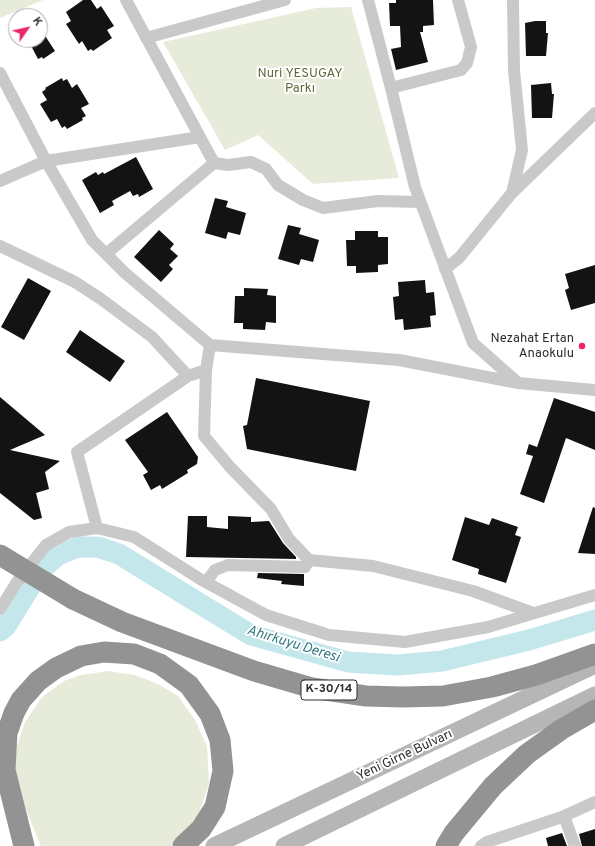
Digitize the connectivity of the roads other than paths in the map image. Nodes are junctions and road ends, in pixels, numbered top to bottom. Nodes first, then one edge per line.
1 (126, 0) edge
2 (285, 0) edge
3 (368, 0) edge
4 (458, 0) edge
5 (513, 0) edge
6 (146, 38) junction
7 (0, 73) edge
8 (392, 88) junction
9 (595, 113) edge
10 (200, 137) junction
11 (46, 161) junction
12 (214, 163) junction
13 (0, 181) edge
14 (511, 194) junction
15 (420, 202) junction
16 (0, 246) edge
17 (106, 254) junction
18 (445, 269) junction
19 (210, 345) junction
20 (206, 370) junction
21 (188, 376) junction
22 (518, 383) junction
23 (595, 390) edge
24 (97, 528) junction
25 (0, 554) edge
26 (309, 560) junction
27 (206, 582) junction
28 (595, 595) edge
29 (0, 610) edge
30 (533, 613) junction
31 (595, 654) edge
32 (595, 664) edge
33 (595, 695) edge
34 (595, 710) edge
35 (0, 799) edge
36 (595, 802) edge
37 (564, 816) junction
38 (509, 841) edge
39 (19, 846) edge
40 (24, 846) edge
41 (183, 846) edge
42 (214, 846) edge
43 (284, 846) edge
44 (446, 846) edge
45 (481, 846) edge
46 (575, 846) edge

1 - 6 street
2 - 6 street
3 - 8 street
4 - 8 street
5 - 14 street
6 - 10 street
7 - 11 street
8 - 15 street
9 - 14 street
10 - 11 street
10 - 12 street
11 - 13 street
11 - 17 street
12 - 15 street
12 - 17 street
14 - 18 street
15 - 18 street
16 - 21 street
17 - 19 street
18 - 22 street
19 - 20 street
19 - 22 street
20 - 21 street
20 - 26 street
21 - 24 street
22 - 23 street
24 - 27 street
24 - 29 street
25 - 31 highway, K-30/14, bridge
26 - 27 street
26 - 30 street
27 - 30 street
28 - 30 street
32 - 42 main road, Yeni Girne Bulvarı
33 - 43 main road
34 - 44 highway
35 - 39 highway
36 - 37 street
37 - 38 street
37 - 46 street
38 - 45 street
40 - 41 highway

